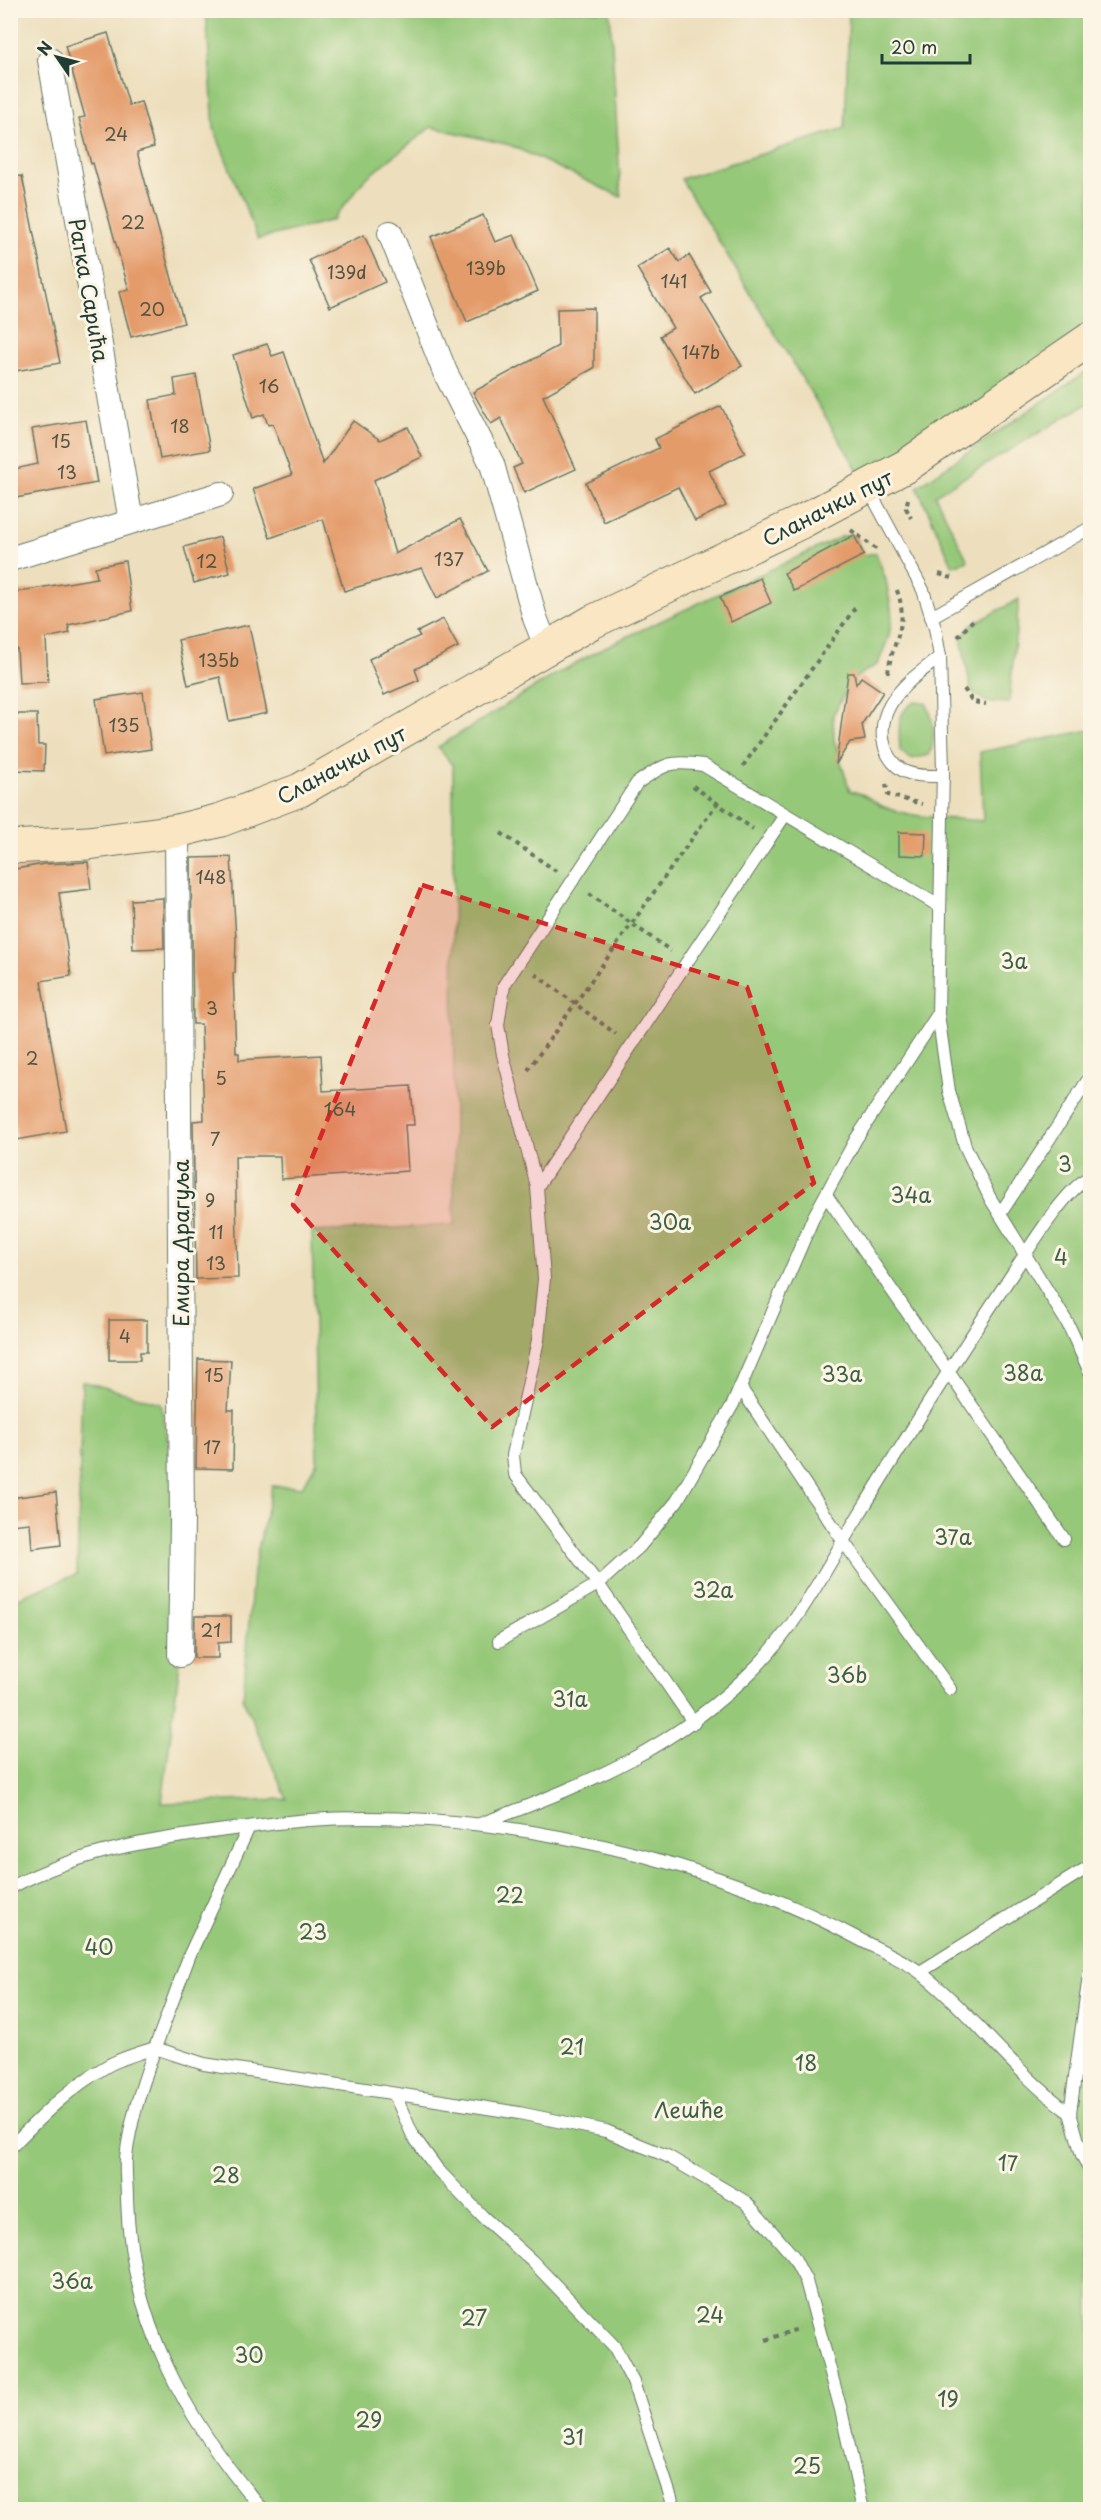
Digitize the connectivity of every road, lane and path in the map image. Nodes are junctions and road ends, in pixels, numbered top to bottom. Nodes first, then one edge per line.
1 (50, 60) dead end
2 (390, 233) dead end
3 (1090, 339) edge
4 (868, 487) junction
5 (221, 494) dead end
6 (908, 495) dead end
7 (131, 521) junction
8 (915, 528) dead end
9 (1090, 528) edge
10 (10, 559) edge
11 (932, 568) dead end
12 (961, 579) dead end
13 (857, 605) dead end
14 (932, 616) junction
15 (976, 618) dead end
16 (957, 641) dead end
17 (546, 646) junction
18 (940, 657) junction
19 (962, 680) dead end
20 (986, 704) dead end
21 (943, 776) junction
22 (688, 783) dead end
23 (731, 783) junction
24 (717, 803) junction
25 (785, 815) junction
26 (177, 831) junction
27 (501, 833) dead end
28 (768, 839) junction
29 (10, 847) edge
30 (572, 882) junction
31 (939, 906) junction
32 (632, 924) junction
33 (519, 962) junction
34 (687, 962) junction
35 (575, 1003) junction
36 (938, 1014) junction
37 (631, 1045) junction
38 (1090, 1077) edge
39 (512, 1092) junction
40 (1090, 1177) edge
41 (537, 1187) junction
42 (826, 1195) junction
43 (1000, 1214) junction
44 (1025, 1255) junction
45 (949, 1369) junction
46 (1090, 1372) edge
47 (740, 1387) junction
48 (1064, 1539) dead end
49 (843, 1541) junction
50 (598, 1584) junction
51 (499, 1641) dead end
52 (180, 1655) dead end
53 (950, 1689) dead end
54 (694, 1723) junction
55 (479, 1825) junction
56 (249, 1827) junction
57 (1090, 1866) edge
58 (10, 1888) edge
59 (1090, 1968) edge
60 (920, 1972) junction
61 (155, 2048) junction
62 (395, 2095) junction
63 (1070, 2114) junction
64 (10, 2148) edge
65 (1090, 2170) edge
66 (818, 2323) junction
67 (766, 2340) dead end
68 (263, 2510) edge
69 (675, 2510) edge
70 (863, 2510) edge

1 - 7 street, Ратка Сарића
2 - 17 street
3 - 4 street, Сланачки пут
4 - 14 lane
4 - 17 street, Сланачки пут
5 - 7 street
6 - 8 path
7 - 10 street
9 - 14 lane
11 - 12 path
13 - 23 path
14 - 18 lane
15 - 16 path
17 - 26 street, Сланачки пут
18 - 21 lane
18 - 21 lane
19 - 20 path
21 - 31 lane
22 - 24 path
23 - 24 path
23 - 25 lane
23 - 30 lane
24 - 28 path
24 - 32 path
25 - 28 lane
25 - 31 lane
26 - 29 street, Сланачки пут
26 - 52 street, Емира Драгуља
27 - 30 path
28 - 34 lane
30 - 32 path
30 - 33 lane
31 - 36 lane
32 - 34 path
32 - 35 path
33 - 35 path
33 - 39 lane
34 - 37 lane
35 - 37 path
35 - 39 path
36 - 42 lane
36 - 43 lane
37 - 41 lane
38 - 43 lane
39 - 41 lane
40 - 44 lane
41 - 50 lane
42 - 45 lane
42 - 47 lane
43 - 44 lane
44 - 45 lane
44 - 46 lane
45 - 48 lane
45 - 49 lane
47 - 49 lane
47 - 50 lane
49 - 53 lane
49 - 54 lane
50 - 51 lane
50 - 54 lane
54 - 55 lane
55 - 56 lane
55 - 60 lane
56 - 58 lane
56 - 61 lane
57 - 60 lane
59 - 63 lane
60 - 63 lane
61 - 62 lane
61 - 64 lane
61 - 68 lane
62 - 66 lane
62 - 69 lane
63 - 65 lane
66 - 67 path
66 - 70 lane

